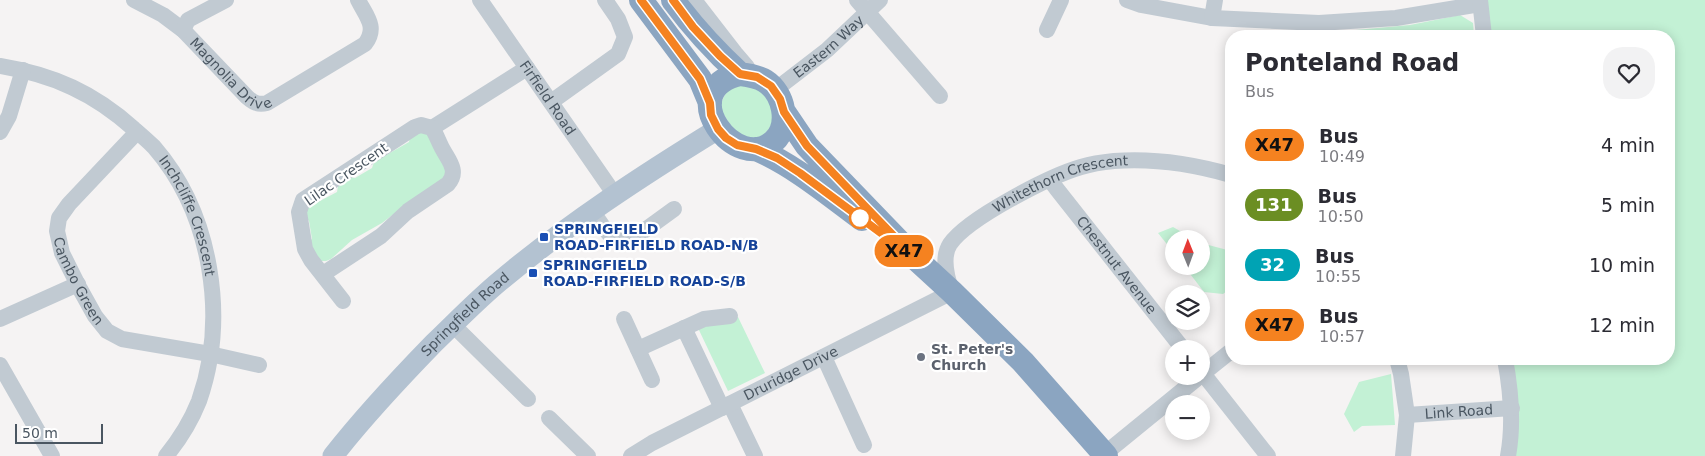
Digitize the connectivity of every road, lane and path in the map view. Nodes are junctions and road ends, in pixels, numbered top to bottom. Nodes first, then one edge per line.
1 (134, 0) edge
2 (226, 0) edge
3 (358, 0) edge
4 (480, 0) edge
5 (605, 0) edge
6 (641, 0) edge
7 (673, 0) edge
8 (694, 0) edge
9 (880, 0) edge
10 (1061, 0) edge
11 (1127, 0) edge
12 (1215, 0) edge
13 (1480, 2) edge
14 (862, 6) edge
15 (1212, 18) junction
16 (182, 30) junction
17 (1047, 30) dead end
18 (1483, 30) edge
19 (0, 66) edge
20 (527, 68) junction
21 (24, 70) junction
22 (757, 81) junction
23 (940, 96) dead end
24 (551, 102) junction
25 (710, 103) junction
26 (784, 112) junction
27 (432, 128) junction
28 (718, 129) junction
29 (0, 132) edge
30 (137, 132) junction
31 (756, 149) junction
32 (1225, 173) edge
33 (1050, 180) junction
34 (616, 195) junction
35 (674, 209) dead end
36 (592, 211) junction
37 (916, 259) junction
38 (322, 274) junction
39 (78, 284) junction
40 (952, 292) junction
41 (343, 301) dead end
42 (730, 316) dead end
43 (0, 319) edge
44 (624, 319) dead end
45 (453, 324) junction
46 (684, 328) junction
47 (1176, 340) edge
48 (638, 349) junction
49 (210, 354) junction
50 (1225, 355) edge
51 (824, 357) junction
52 (259, 365) dead end
53 (1399, 365) edge
54 (1506, 365) edge
55 (1210, 367) edge
56 (2, 373) edge
57 (652, 380) dead end
58 (1188, 385) edge
59 (1210, 385) edge
60 (528, 399) dead end
61 (726, 406) junction
62 (1512, 408) junction
63 (1407, 415) junction
64 (549, 418) dead end
65 (864, 445) dead end
66 (1104, 455) edge
67 (52, 456) edge
68 (166, 456) edge
69 (333, 456) edge
70 (588, 456) edge
71 (631, 456) edge
72 (756, 456) edge
73 (1268, 456) edge
74 (1404, 456) edge
75 (1508, 456) edge

1 - 16 street, Magnolia Drive
2 - 16 street
3 - 16 street, Magnolia Drive
4 - 20 street, Firfield Road
5 - 24 street
6 - 25 highway
7 - 22 highway
8 - 22 street
9 - 14 street, Eastern Way
10 - 17 street
11 - 15 street
12 - 15 street
13 - 15 street
13 - 18 street
14 - 22 street, Eastern Way
14 - 23 street
19 - 21 street, Inchcliffe Crescent
20 - 24 street, Firfield Road
20 - 27 street, Lilac Crescent
21 - 29 street
21 - 30 street, Inchcliffe Crescent
22 - 25 highway
22 - 26 highway
24 - 34 street, Firfield Road
25 - 28 highway
26 - 31 highway
26 - 37 highway
27 - 38 street
27 - 38 street, Lilac Crescent
28 - 31 highway
28 - 34 main road, Springfield Road
30 - 39 street, Cambo Green
30 - 49 street, Inchcliffe Crescent
31 - 37 highway
32 - 33 street, Whitethorn Crescent
33 - 40 street, Whitethorn Crescent
33 - 47 street, Chestnut Avenue
34 - 36 main road, Springfield Road
35 - 36 street
36 - 45 main road, Springfield Road
37 - 40 highway
38 - 41 street, Lilac Crescent
39 - 43 street
39 - 49 street, Cambo Green
40 - 51 street, Druridge Drive
40 - 66 highway
42 - 46 street
44 - 48 street
45 - 60 street
45 - 69 main road, Springfield Road
46 - 48 street
46 - 61 street
48 - 57 street
49 - 52 street, Cambo Green
49 - 68 street, Inchcliffe Crescent
50 - 55 street
51 - 61 street, Druridge Drive
51 - 65 street
53 - 63 street
54 - 62 street
56 - 67 street
58 - 66 street
59 - 73 street
61 - 71 street, Druridge Drive
61 - 72 street
62 - 63 street, Link Road
62 - 75 street
63 - 74 street
64 - 70 street

